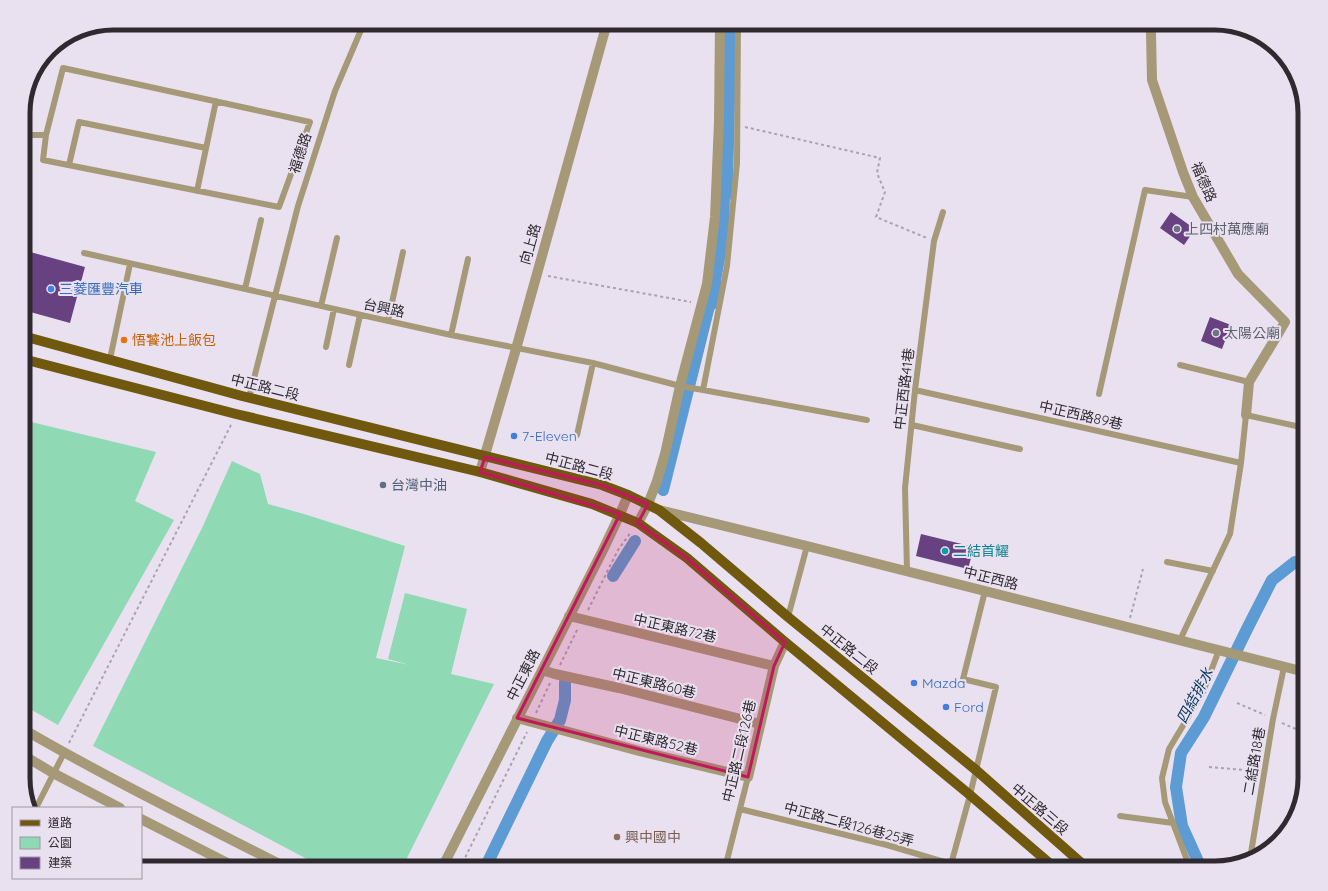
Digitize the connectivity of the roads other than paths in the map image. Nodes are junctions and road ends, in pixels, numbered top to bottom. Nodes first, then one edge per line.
1 (361, 30) edge
2 (605, 30) edge
3 (720, 30) edge
4 (738, 30) edge
5 (1150, 30) edge
6 (216, 101) junction
7 (30, 135) edge
8 (46, 135) junction
9 (206, 148) junction
10 (69, 165) junction
11 (197, 191) junction
12 (1193, 197) junction
13 (943, 212) dead end
14 (261, 220) dead end
15 (336, 238) dead end
16 (404, 252) dead end
17 (84, 253) dead end
18 (468, 259) dead end
19 (130, 264) junction
20 (245, 289) junction
21 (275, 296) junction
22 (321, 306) junction
23 (334, 309) junction
24 (360, 315) junction
25 (388, 321) junction
26 (451, 335) junction
27 (30, 338) edge
28 (326, 347) dead end
29 (516, 349) junction
30 (110, 359) junction
31 (30, 361) edge
32 (594, 364) junction
33 (349, 365) dead end
34 (1180, 365) dead end
35 (1249, 382) junction
36 (680, 386) junction
37 (703, 390) junction
38 (915, 390) junction
39 (1099, 394) dead end
40 (249, 398) junction
41 (1246, 415) junction
42 (868, 420) dead end
43 (912, 425) junction
44 (1298, 426) edge
45 (577, 435) dead end
46 (1020, 449) dead end
47 (485, 457) junction
48 (1241, 463) junction
49 (480, 472) junction
50 (628, 495) junction
51 (648, 504) junction
52 (659, 510) junction
53 (620, 514) junction
54 (638, 523) junction
55 (808, 546) junction
56 (1167, 562) dead end
57 (907, 571) junction
58 (1213, 571) junction
59 (985, 591) junction
60 (569, 616) junction
61 (788, 617) junction
62 (1180, 640) junction
63 (785, 642) junction
64 (1219, 650) junction
65 (774, 666) junction
66 (1284, 667) junction
67 (542, 670) junction
68 (1298, 670) edge
69 (517, 718) junction
70 (760, 724) junction
71 (30, 733) edge
72 (64, 752) junction
73 (30, 759) edge
74 (976, 770) junction
75 (53, 773) junction
76 (748, 777) junction
77 (970, 795) junction
78 (36, 807) edge
79 (118, 807) edge
80 (740, 809) junction
81 (1120, 816) dead end
82 (142, 820) edge
83 (1173, 823) junction
84 (1251, 853) edge
85 (223, 861) edge
86 (273, 861) edge
87 (446, 861) edge
88 (727, 861) edge
89 (935, 861) edge
90 (951, 861) edge
91 (1047, 861) edge
92 (1079, 861) edge
93 (1187, 861) edge

1 - 21 lane, 福德路
2 - 29 street, 向上路
3 - 36 street
4 - 37 lane
5 - 12 street, 福德路
6 - 8 lane
6 - 9 lane
6 - 11 lane
7 - 8 lane
8 - 10 lane
9 - 10 lane
9 - 11 lane
10 - 11 lane
12 - 35 street, 福德路
12 - 39 lane
13 - 38 lane, 中正西路41巷
14 - 20 lane
15 - 22 lane
16 - 25 lane
17 - 19 lane, 台興路
18 - 26 lane
19 - 20 lane, 台興路
19 - 30 lane
20 - 21 lane, 台興路
21 - 22 lane, 台興路
21 - 40 lane, 福德路
22 - 23 lane, 台興路
23 - 24 lane, 台興路
23 - 28 lane
24 - 25 lane, 台興路
24 - 33 lane
25 - 26 lane, 台興路
26 - 29 lane, 台興路
27 - 30 main road, 中正路二段
29 - 32 lane, 台興路
29 - 47 street, 向上路
30 - 40 main road, 中正路二段
31 - 49 main road
32 - 36 lane, 台興路
32 - 45 lane
34 - 35 lane
35 - 41 street, 福德路
36 - 37 lane, 台興路
36 - 51 street
37 - 42 lane, 台興路
38 - 43 lane, 中正西路41巷
38 - 48 lane, 中正西路89巷
40 - 47 main road, 中正路二段
41 - 44 lane
41 - 48 lane
43 - 46 lane
43 - 57 lane, 中正西路41巷
47 - 49 street, 向上路
47 - 50 main road, 中正路二段
48 - 58 lane
49 - 53 main road
50 - 51 main road, 中正路二段
50 - 53 street, 中正東路
51 - 52 main road, 中正路二段
51 - 54 street
52 - 55 street, 中正西路
52 - 61 main road, 中正路二段
53 - 54 main road
53 - 60 street, 中正東路
54 - 63 main road
55 - 57 street, 中正西路
55 - 61 lane
56 - 58 lane
57 - 59 street, 中正西路
58 - 62 lane
59 - 62 street, 中正西路
59 - 74 lane
60 - 65 street, 中正東路72巷
60 - 67 street, 中正東路
61 - 74 main road, 中正路二段
62 - 64 street, 中正西路
63 - 65 street, 中正路二段126巷
63 - 77 main road
64 - 66 street, 中正西路
64 - 83 lane
65 - 70 street, 中正路二段126巷
66 - 68 street, 中正西路
66 - 84 lane, 二結路18巷
67 - 69 street, 中正東路
67 - 70 street, 中正東路60巷
69 - 76 street, 中正東路52巷
69 - 87 street, 中正東路
70 - 76 street, 中正路二段126巷
71 - 72 street
72 - 75 lane
72 - 86 street
73 - 75 street
74 - 77 lane
74 - 92 main road, 中正路三段
75 - 78 lane
75 - 79 street
76 - 80 lane, 中正路二段126巷
77 - 90 lane
77 - 91 main road
80 - 88 lane, 中正路二段126巷
80 - 89 lane, 中正路二段126巷25弄
81 - 83 lane
82 - 85 street
83 - 93 lane

